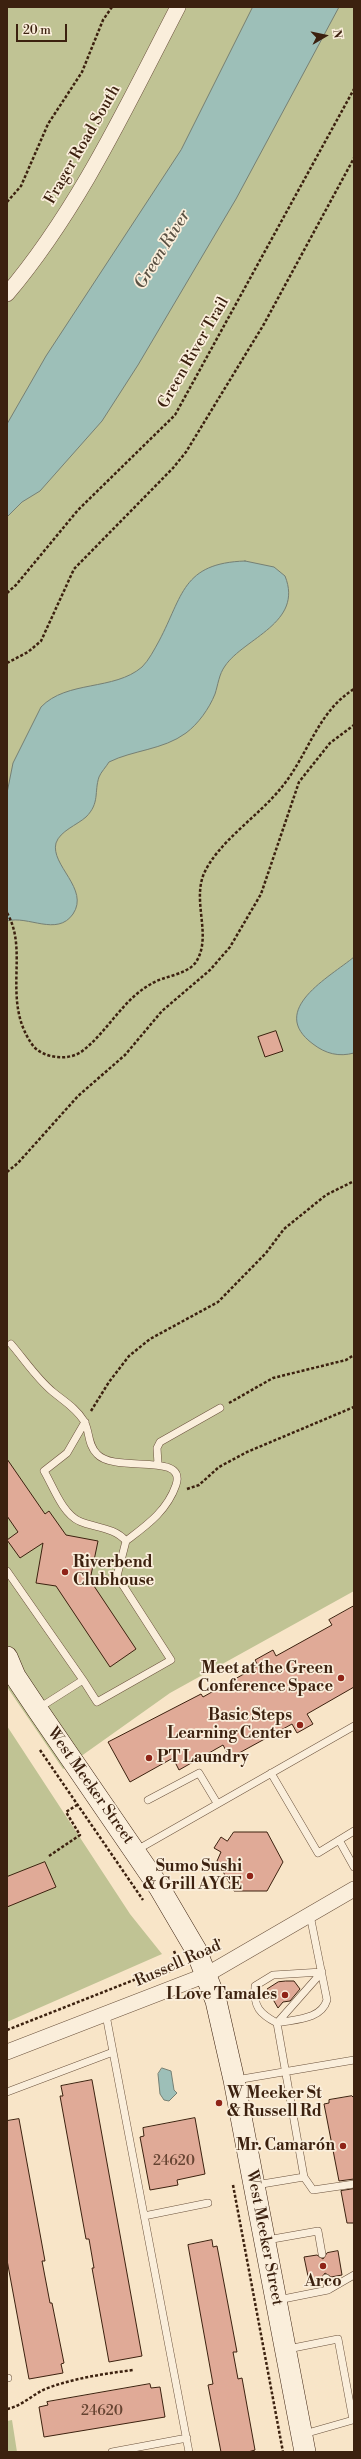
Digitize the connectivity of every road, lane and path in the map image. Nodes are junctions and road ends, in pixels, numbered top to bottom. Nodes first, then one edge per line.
1 (112, 7) edge
2 (178, 7) edge
3 (354, 89) edge
4 (354, 158) edge
5 (7, 202) edge
6 (7, 294) edge
7 (7, 593) edge
8 (7, 663) edge
9 (354, 689) edge
10 (354, 725) edge
11 (7, 913) edge
12 (12, 975) dead end
13 (13, 998) dead end
14 (7, 1172) edge
15 (354, 1181) edge
16 (11, 1344) dead end
17 (354, 1355) edge
18 (354, 1407) edge
19 (220, 1408) joint
20 (84, 1422) junction
21 (158, 1464) junction
22 (173, 1494) junction
23 (126, 1541) junction
24 (7, 1571) edge
25 (10, 1667) edge
26 (83, 1680) junction
27 (37, 1709) junction
28 (354, 1726) edge
29 (38, 1747) dead end
30 (271, 1773) junction
31 (148, 1800) dead end
32 (217, 1803) junction
33 (77, 1805) junction
34 (354, 1831) edge
35 (339, 1840) junction
36 (135, 1851) junction
37 (49, 1856) dead end
38 (354, 1867) edge
39 (354, 1889) edge
40 (147, 1906) dead end
41 (310, 1915) junction
42 (173, 1948) dead end
43 (175, 1958) junction
44 (180, 1966) dead end
45 (322, 1972) junction
46 (206, 1975) junction
47 (106, 2015) junction
48 (277, 2023) junction
49 (7, 2030) edge
50 (7, 2052) edge
51 (113, 2052) junction
52 (354, 2060) edge
53 (286, 2071) junction
54 (234, 2080) junction
55 (7, 2092) edge
56 (304, 2176) junction
57 (232, 2181) dead end
58 (354, 2184) edge
59 (254, 2186) junction
60 (208, 2203) dead end
61 (144, 2216) junction
62 (264, 2240) junction
63 (322, 2254) dead end
64 (354, 2275) edge
65 (326, 2278) dead end
66 (328, 2290) junction
67 (276, 2301) junction
68 (286, 2349) junction
69 (133, 2370) dead end
70 (7, 2409) edge
71 (354, 2420) edge
72 (187, 2438) junction
73 (303, 2443) edge
74 (112, 2452) edge
75 (189, 2452) edge
76 (283, 2452) edge

1 - 5 path
2 - 6 street, Frager Road South
3 - 7 path, Green River Trail
4 - 8 path
9 - 13 path
10 - 14 path
11 - 12 path
15 - 20 path
16 - 20 lane
17 - 19 path
18 - 22 path
19 - 21 lane
20 - 21 lane
20 - 23 lane
21 - 22 lane
22 - 23 lane
23 - 26 lane
24 - 26 lane
25 - 27 main road, West Meeker Street
26 - 27 lane
27 - 36 main road, West Meeker Street
28 - 30 lane
29 - 33 path
30 - 32 lane
30 - 35 lane
31 - 32 lane
32 - 36 lane
33 - 37 path
33 - 40 path
34 - 35 lane
35 - 38 lane
36 - 46 main road, West Meeker Street
39 - 41 street, Russell Road
41 - 45 lane
41 - 46 street, Russell Road
42 - 43 path
43 - 44 path
43 - 49 path
45 - 48 lane
45 - 48 lane
45 - 48 lane
46 - 47 street, Russell Road
46 - 54 main road, West Meeker Street
47 - 50 street, Russell Road
47 - 51 lane
48 - 53 lane
51 - 55 lane
51 - 61 lane
52 - 53 lane
53 - 54 lane
53 - 56 lane
54 - 59 main road, West Meeker Street
56 - 58 lane
56 - 59 lane
57 - 76 path
59 - 62 main road, West Meeker Street
60 - 61 lane
61 - 72 lane
62 - 63 lane
62 - 67 main road, West Meeker Street
64 - 66 lane
65 - 66 lane
66 - 67 lane
67 - 68 main road, West Meeker Street
68 - 71 lane
68 - 73 main road, West Meeker Street
69 - 70 path
71 - 73 lane
72 - 74 lane
72 - 75 lane

